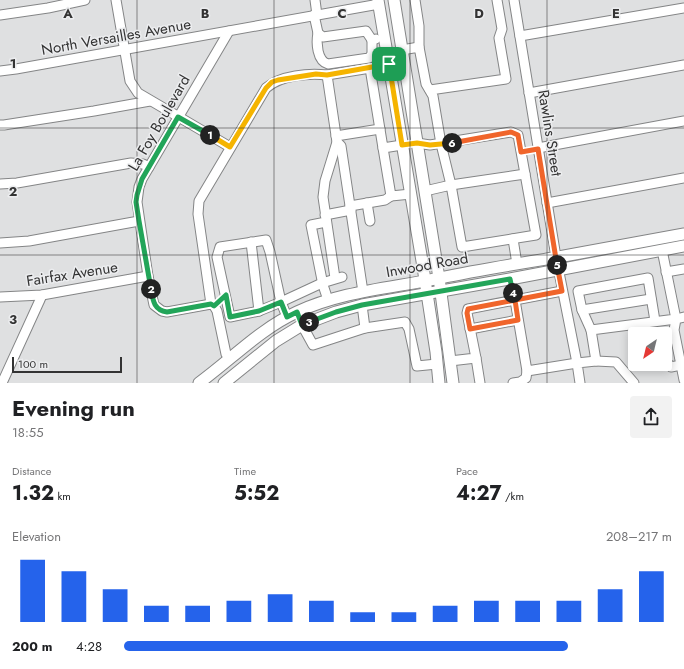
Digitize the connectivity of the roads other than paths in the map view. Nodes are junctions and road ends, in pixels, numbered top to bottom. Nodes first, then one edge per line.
1 (86, 0) edge
2 (116, 0) edge
3 (315, 0) edge
4 (415, 0) edge
5 (497, 0) edge
6 (514, 0) edge
7 (394, 1) edge
8 (378, 2) edge
9 (359, 4) edge
10 (684, 8) edge
11 (0, 14) edge
12 (315, 15) junction
13 (229, 31) junction
14 (318, 33) junction
15 (520, 36) junction
16 (384, 38) junction
17 (372, 40) junction
18 (420, 47) junction
19 (125, 49) junction
20 (402, 50) junction
21 (389, 64) junction
22 (684, 65) edge
23 (370, 68) junction
24 (0, 71) edge
25 (327, 75) junction
26 (430, 90) junction
27 (529, 93) junction
28 (150, 100) junction
29 (178, 117) junction
30 (684, 121) edge
31 (0, 125) edge
32 (380, 129) junction
33 (337, 139) junction
34 (417, 143) junction
35 (441, 144) junction
36 (402, 145) junction
37 (230, 147) junction
38 (383, 148) junction
39 (538, 149) junction
40 (521, 152) junction
41 (149, 167) junction
42 (525, 174) junction
43 (684, 178) edge
44 (0, 184) edge
45 (451, 185) junction
46 (425, 191) junction
47 (411, 194) junction
48 (391, 196) junction
49 (368, 203) junction
50 (547, 203) junction
51 (350, 208) junction
52 (325, 219) junction
53 (139, 221) junction
54 (370, 221) dead end
55 (550, 225) junction
56 (535, 228) junction
57 (684, 234) edge
58 (659, 238) junction
59 (512, 239) junction
60 (251, 242) junction
61 (0, 243) edge
62 (684, 246) edge
63 (662, 250) junction
64 (556, 257) junction
65 (517, 264) junction
66 (684, 269) edge
67 (558, 270) junction
68 (666, 272) junction
69 (148, 276) junction
70 (439, 278) junction
71 (510, 279) junction
72 (425, 280) junction
73 (322, 282) junction
74 (562, 291) junction
75 (363, 292) junction
76 (441, 292) junction
77 (42, 294) junction
78 (427, 294) junction
79 (226, 295) junction
80 (0, 297) edge
81 (651, 299) junction
82 (328, 300) junction
83 (515, 300) junction
84 (281, 302) junction
85 (212, 305) junction
86 (362, 305) junction
87 (582, 310) junction
88 (259, 311) junction
89 (297, 312) junction
90 (287, 317) junction
91 (680, 318) edge
92 (518, 320) junction
93 (655, 321) junction
94 (302, 325) junction
95 (365, 328) junction
96 (470, 329) junction
97 (591, 330) junction
98 (476, 358) junction
99 (450, 361) junction
100 (596, 361) junction
101 (227, 362) junction
102 (577, 363) junction
103 (437, 364) junction
104 (681, 365) junction
105 (672, 367) edge
106 (527, 371) junction
107 (233, 376) junction
108 (684, 380) edge
109 (2, 383) edge
110 (199, 383) edge
111 (224, 383) edge
112 (439, 383) edge
113 (453, 383) edge
114 (480, 383) edge
115 (514, 383) edge
116 (580, 383) edge
117 (634, 383) edge

1 - 11 street
2 - 19 street
3 - 12 street
4 - 18 street
5 - 26 street
6 - 15 street, Rawlins Street
7 - 8 main road
7 - 20 main road
8 - 9 street, North Versailles Avenue
8 - 16 main road
9 - 12 street, North Versailles Avenue
10 - 15 street
12 - 13 street, North Versailles Avenue
12 - 14 street
13 - 19 street, North Versailles Avenue
13 - 29 street, La Foy Boulevard
14 - 17 street
14 - 17 street
15 - 27 street, Rawlins Street
16 - 17 street
16 - 21 main road
18 - 20 street
18 - 26 street
19 - 24 street, North Versailles Avenue
19 - 28 street
20 - 34 main road
21 - 23 street
21 - 36 main road
22 - 27 street
23 - 25 street
23 - 32 street
25 - 33 street
25 - 37 street
26 - 35 street
27 - 39 street, Rawlins Street
28 - 29 street
28 - 31 street
29 - 37 street
29 - 41 street, La Foy Boulevard
30 - 39 street
32 - 33 street
32 - 38 street
33 - 51 street
33 - 52 street
34 - 35 street
34 - 36 main road
34 - 46 main road
35 - 40 street
35 - 45 street
36 - 38 street
36 - 47 main road
37 - 85 street
38 - 48 street
39 - 40 street
39 - 50 street, Rawlins Street
40 - 42 street
41 - 44 street
41 - 53 street, La Foy Boulevard
42 - 45 street
42 - 56 street
43 - 50 street
45 - 46 street
45 - 59 street
46 - 47 main road
46 - 70 main road
47 - 48 street
47 - 72 main road
48 - 49 street
49 - 51 street
49 - 54 street
50 - 55 street, Rawlins Street
51 - 52 street
51 - 75 street
52 - 73 street
52 - 73 street
53 - 61 street
53 - 69 street, La Foy Boulevard
55 - 56 street
55 - 64 street, Rawlins Street
56 - 59 street
57 - 58 main road, Inwood Road
58 - 63 main road
58 - 64 main road, Inwood Road
59 - 65 street
60 - 79 street
60 - 84 street
60 - 88 street
62 - 63 main road, Inwood Road
63 - 67 main road, Inwood Road
63 - 68 street
64 - 65 main road, Inwood Road
64 - 67 street, Rawlins Street
65 - 70 main road, Inwood Road
66 - 68 street
67 - 71 main road, Inwood Road
67 - 74 street, Rawlins Street
68 - 91 street
69 - 77 street, Fairfax Avenue
69 - 85 street, La Foy Boulevard
70 - 72 main road, Inwood Road
70 - 76 main road
71 - 76 main road, Inwood Road
71 - 83 street
72 - 75 main road, Inwood Road
72 - 78 main road
73 - 82 street
73 - 84 street
74 - 83 street
74 - 102 street, Rawlins Street
75 - 82 main road, Inwood Road
76 - 78 main road, Inwood Road
76 - 99 main road
77 - 80 street, Fairfax Avenue
77 - 109 street
78 - 86 main road, Inwood Road
78 - 103 main road
79 - 85 street
79 - 88 street
81 - 87 street
81 - 87 street
81 - 93 street
82 - 89 main road, Inwood Road
83 - 92 street
83 - 96 street
84 - 88 street
84 - 90 street
85 - 101 street
86 - 94 main road, Inwood Road
86 - 95 street
87 - 97 street
89 - 90 main road, Inwood Road
89 - 94 main road
90 - 101 main road, Inwood Road
91 - 93 street
91 - 104 street
92 - 96 street
92 - 106 street
93 - 97 street
94 - 95 street
94 - 107 main road, Inwood Road
95 - 103 street
96 - 98 street
97 - 100 street
98 - 99 street
98 - 114 street
99 - 103 main road
99 - 113 main road
100 - 102 street
100 - 117 street
101 - 107 main road
101 - 110 main road, Inwood Road
102 - 106 street
102 - 116 street, Rawlins Street
103 - 112 main road
104 - 105 street
104 - 108 street
106 - 115 street
107 - 111 main road, Inwood Road

